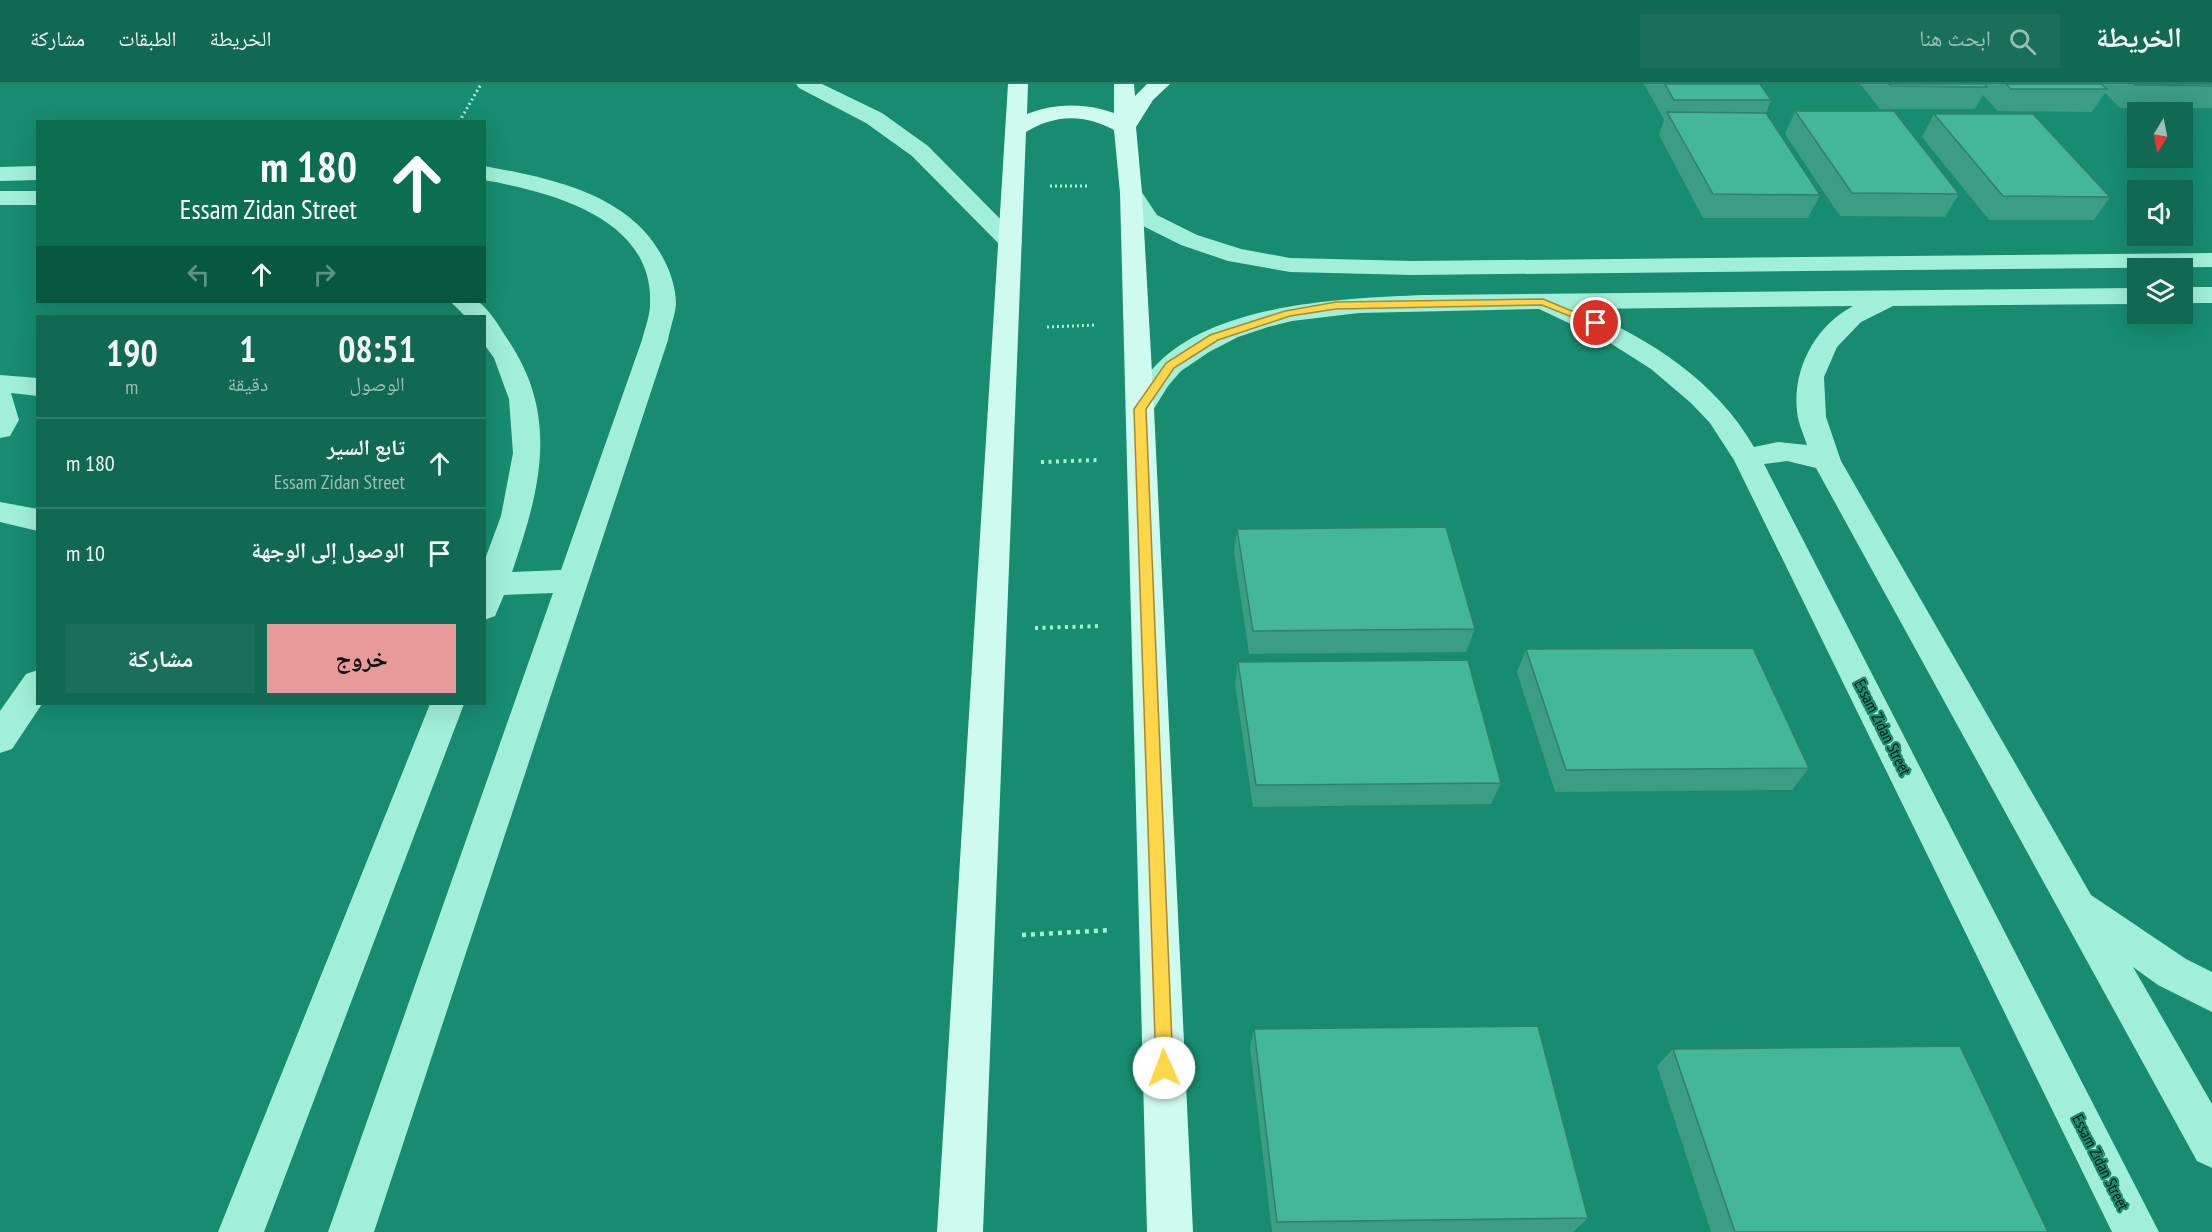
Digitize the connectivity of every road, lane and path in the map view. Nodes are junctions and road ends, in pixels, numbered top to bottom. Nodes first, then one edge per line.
1 (481, 84) edge
2 (807, 84) edge
3 (1018, 84) edge
4 (1124, 84) edge
5 (1160, 84) edge
6 (460, 120) edge
7 (1125, 127) junction
8 (1016, 129) junction
9 (36, 173) edge
10 (486, 173) edge
11 (0, 174) edge
12 (1013, 187) junction
13 (1131, 189) junction
14 (0, 198) edge
15 (36, 198) edge
16 (1010, 242) junction
17 (2212, 260) edge
18 (1412, 268) junction
19 (2193, 295) edge
20 (2212, 295) edge
21 (2127, 296) edge
22 (1890, 298) junction
23 (1543, 302) junction
24 (465, 303) edge
25 (1425, 303) junction
26 (479, 315) edge
27 (1137, 324) junction
28 (486, 326) edge
29 (1005, 328) junction
30 (0, 384) edge
31 (36, 387) edge
32 (0, 398) edge
33 (1140, 409) junction
34 (0, 429) edge
35 (1142, 459) junction
36 (1748, 460) junction
37 (1827, 461) junction
38 (999, 463) junction
39 (0, 512) edge
40 (36, 520) edge
41 (573, 581) junction
42 (489, 596) edge
43 (1148, 624) junction
44 (990, 630) junction
45 (36, 686) edge
46 (447, 705) edge
47 (0, 739) edge
48 (2077, 905) junction
49 (1159, 928) junction
50 (975, 938) junction
51 (2212, 993) edge
52 (2212, 1146) edge
53 (241, 1232) edge
54 (351, 1232) edge
55 (960, 1232) edge
56 (1170, 1232) edge
57 (2136, 1232) edge

1 - 6 path
2 - 16 street
3 - 8 street
4 - 7 street
5 - 7 street
7 - 8 street
7 - 13 street
8 - 12 street
9 - 11 street
10 - 41 street
12 - 13 path
12 - 16 street
13 - 18 street
13 - 27 street
14 - 15 street
16 - 29 street
17 - 18 street
18 - 25 street
19 - 20 street
21 - 22 street
22 - 23 street
22 - 37 street
23 - 25 street
23 - 36 street, Essam Zidan Street
24 - 26 street
25 - 33 street
27 - 29 path
27 - 33 street
28 - 42 street
29 - 38 street
30 - 31 street
32 - 34 street
33 - 35 street
35 - 38 path
35 - 43 street
36 - 37 street
36 - 57 street, Essam Zidan Street
37 - 48 street
38 - 44 street
39 - 40 street
41 - 42 street
41 - 54 street
43 - 44 path
43 - 49 street
44 - 50 street
45 - 47 street
46 - 53 street
48 - 51 street
48 - 52 street
49 - 50 path
49 - 56 street
50 - 55 street

